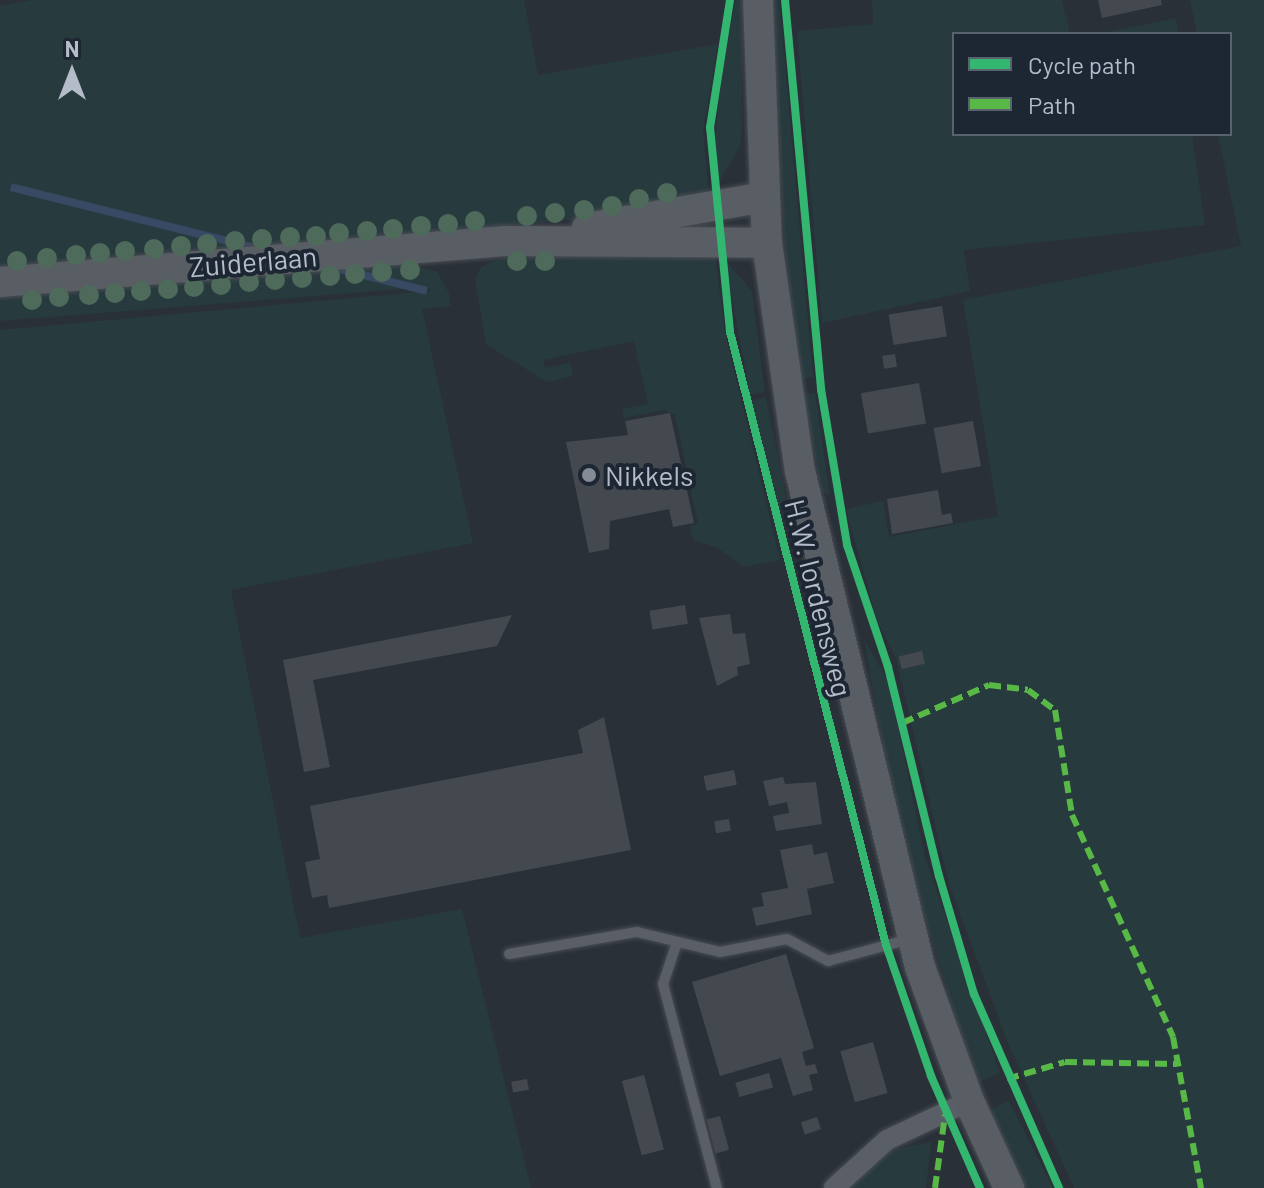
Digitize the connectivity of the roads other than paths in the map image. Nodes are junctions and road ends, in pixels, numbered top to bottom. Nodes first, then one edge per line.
1 (758, 0) edge
2 (764, 197) junction
3 (506, 241) junction
4 (767, 243) junction
5 (0, 282) edge
6 (912, 938) junction
7 (677, 942) junction
8 (509, 954) dead end
9 (969, 1101) junction
10 (717, 1188) edge
11 (834, 1188) edge
12 (1009, 1188) edge

1 - 2 main road, H.W. Iordensweg
2 - 3 main road, Zuiderlaan
2 - 4 main road, H.W. Iordensweg
3 - 4 main road, Zuiderlaan
3 - 5 main road, Zuiderlaan
4 - 6 main road, H.W. Iordensweg
6 - 7 lane
6 - 9 main road, H.W. Iordensweg
7 - 8 lane
7 - 10 lane
9 - 11 street
9 - 12 main road, H.W. Iordensweg

